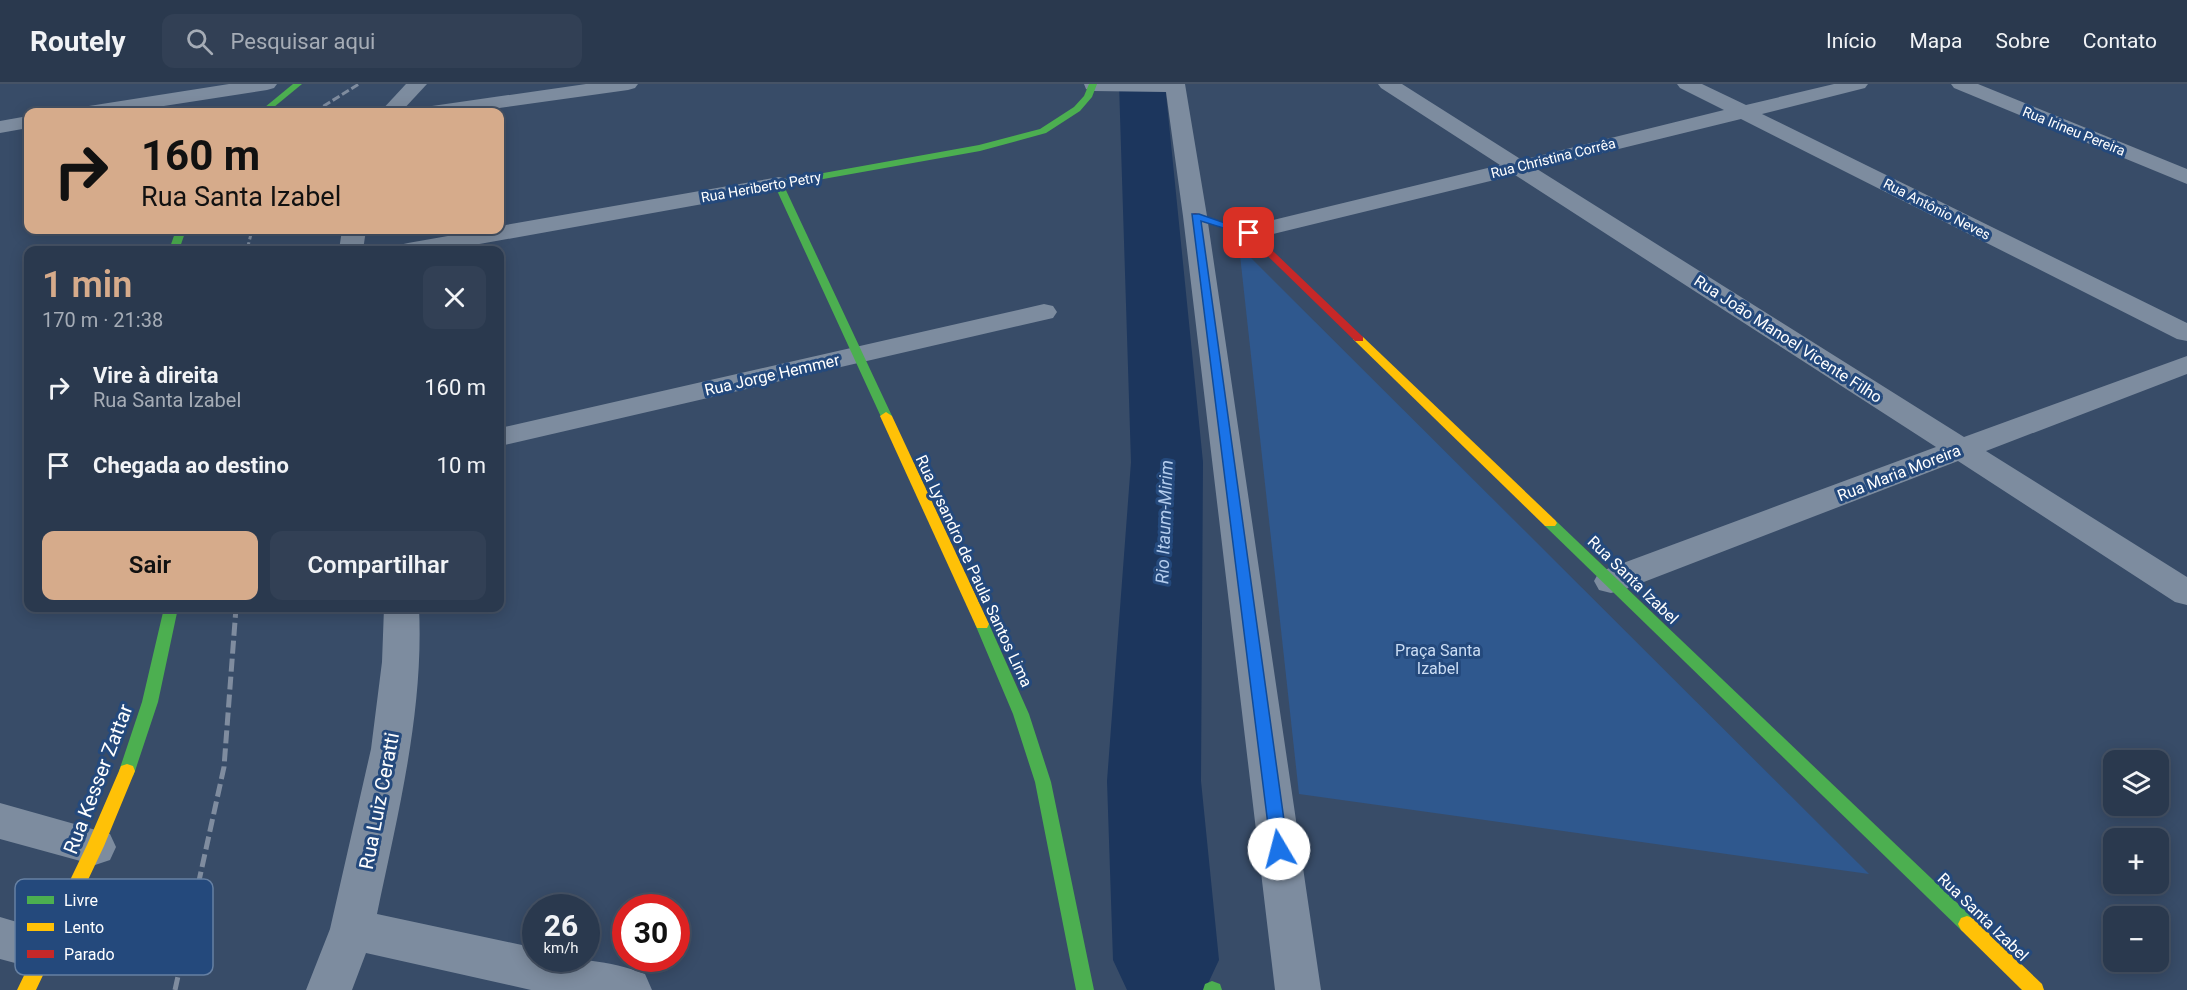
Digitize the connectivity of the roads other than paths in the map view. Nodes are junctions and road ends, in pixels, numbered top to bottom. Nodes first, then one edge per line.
1 (267, 84) edge
2 (298, 84) edge
3 (417, 84) edge
4 (628, 84) edge
5 (1093, 84) edge
6 (1388, 84) edge
7 (1687, 84) edge
8 (1858, 84) edge
9 (1961, 84) edge
10 (1175, 85) edge
11 (114, 108) edge
12 (268, 108) edge
13 (394, 108) edge
14 (460, 108) edge
15 (1744, 112) junction
16 (24, 123) edge
17 (0, 127) edge
18 (1518, 167) junction
19 (2187, 177) edge
20 (779, 184) junction
21 (1195, 216) junction
22 (504, 233) edge
23 (1249, 233) junction
24 (498, 234) edge
25 (430, 246) edge
26 (1044, 312) dead end
27 (2187, 333) edge
28 (856, 356) junction
29 (2187, 364) edge
30 (504, 436) edge
31 (1961, 449) junction
32 (1611, 581) junction
33 (2187, 593) edge
34 (170, 612) edge
35 (402, 612) edge
36 (0, 821) edge
37 (95, 847) junction
38 (79, 879) edge
39 (352, 929) junction
40 (0, 938) edge
41 (15, 942) edge
42 (33, 975) edge
43 (26, 990) edge
44 (329, 990) edge
45 (629, 990) edge
46 (1085, 990) edge
47 (1298, 990) edge
48 (2035, 990) edge

1 - 11 street
2 - 12 street
3 - 13 street
4 - 14 street
5 - 10 street
5 - 20 street, Rua Heriberto Petry
6 - 18 street, Rua João Manoel Vicente Filho
7 - 15 street, Rua Antônio Neves
8 - 15 street, Rua Christina Corrêa
9 - 19 street, Rua Irineu Pereira
10 - 21 street
15 - 18 street, Rua Christina Corrêa
15 - 27 street, Rua Antônio Neves
16 - 17 street
18 - 23 street, Rua Christina Corrêa
18 - 31 street, Rua João Manoel Vicente Filho
20 - 22 street, Rua Heriberto Petry
20 - 28 street, Rua Lysandro de Paula Santos Lima
21 - 23 street, Rua Santa Izabel
21 - 47 street
23 - 32 street, Rua Santa Izabel
24 - 25 street, Rua Heriberto Petry
26 - 28 street, Rua Jorge Hemmer
28 - 30 street, Rua Jorge Hemmer
28 - 46 street, Rua Lysandro de Paula Santos Lima
29 - 31 street, Rua Maria Moreira
31 - 32 street, Rua Maria Moreira
31 - 33 street, Rua João Manoel Vicente Filho
32 - 48 street, Rua Santa Izabel
34 - 37 street, Rua Kesser Zattar
35 - 39 street, Rua Luiz Ceratti
36 - 37 street
37 - 38 street, Rua Kesser Zattar
39 - 44 street, Rua Luiz Ceratti
39 - 45 street
40 - 41 street
42 - 43 street, Rua Kesser Zattar

